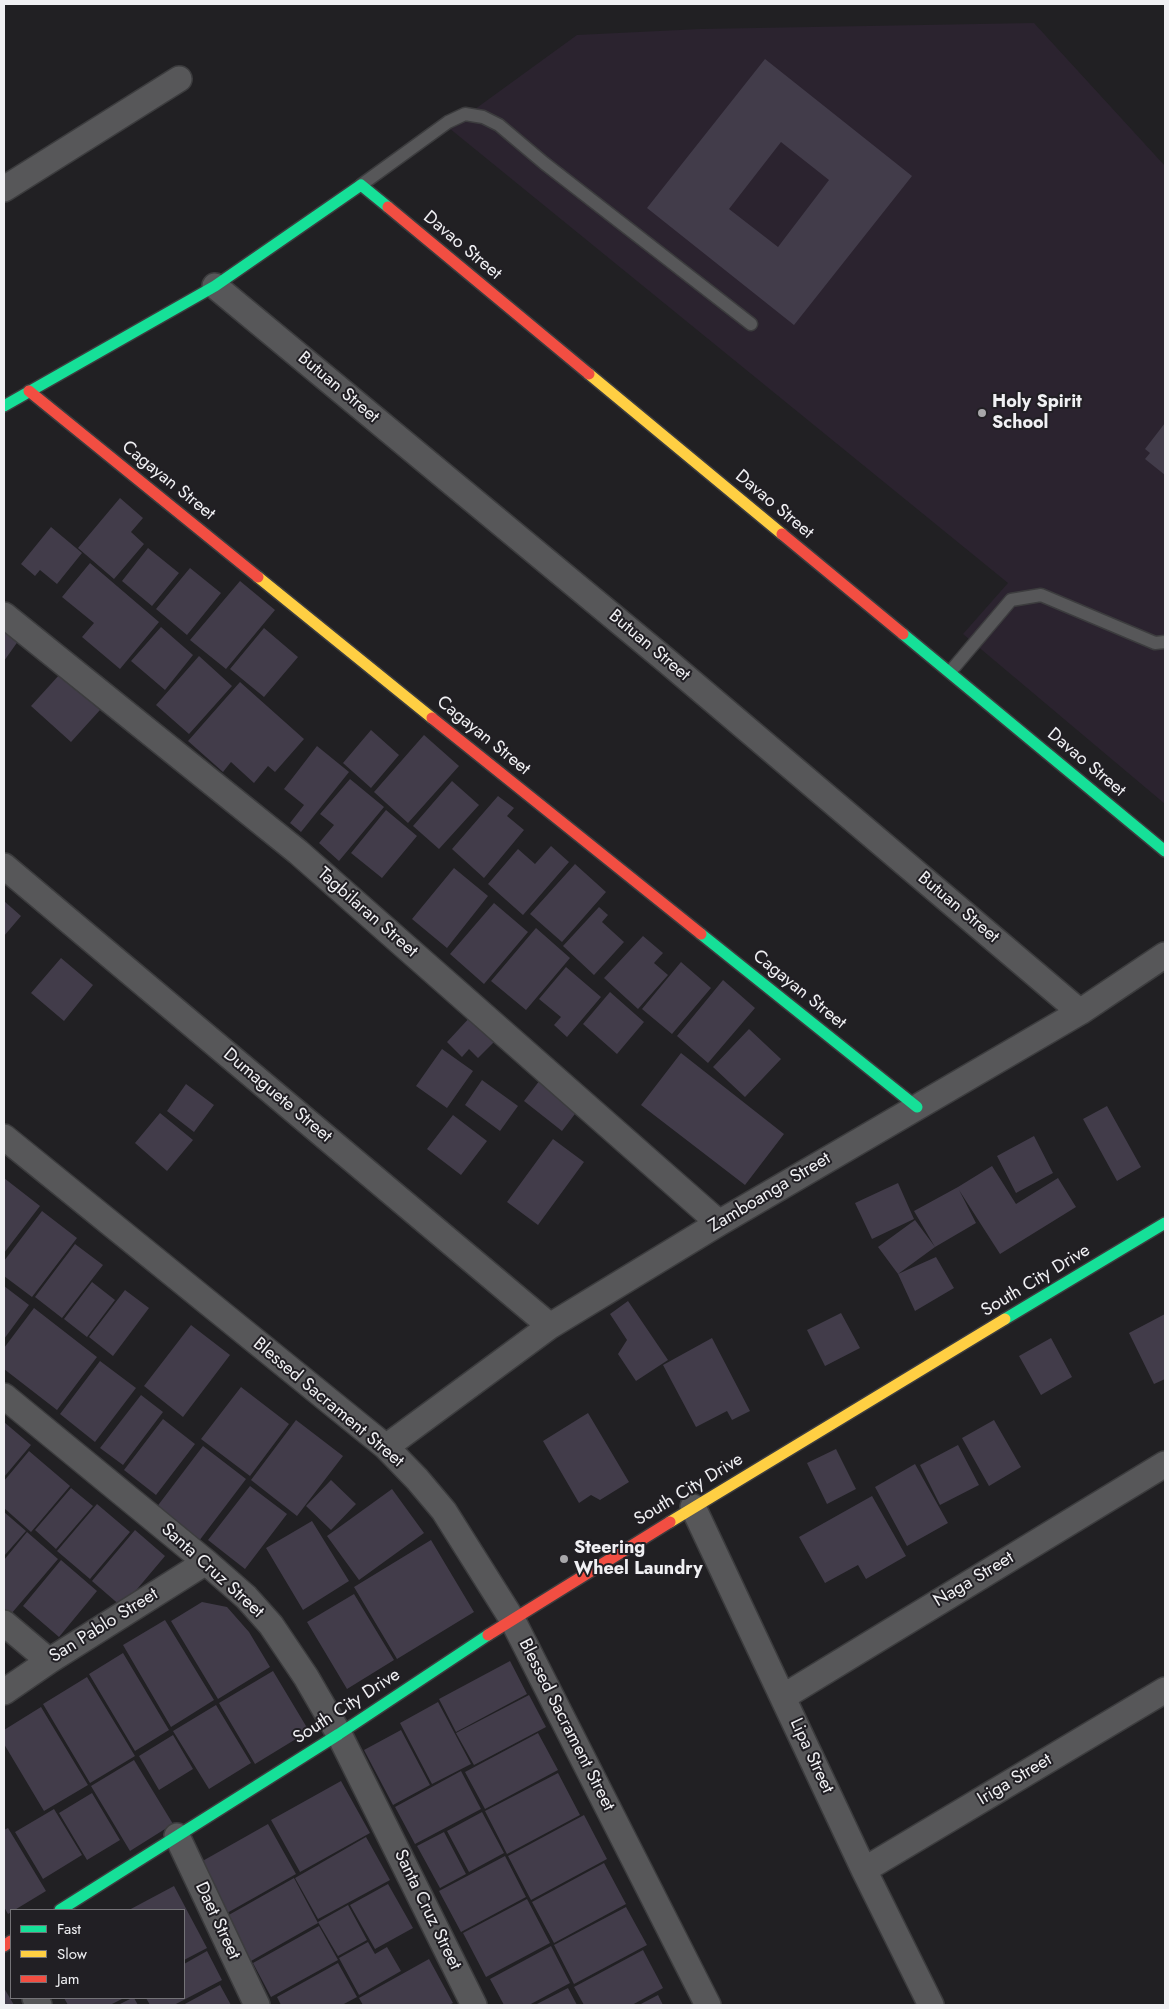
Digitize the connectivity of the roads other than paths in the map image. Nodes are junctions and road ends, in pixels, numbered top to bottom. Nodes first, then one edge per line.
1 (179, 79) dead end
2 (361, 185) junction
3 (4, 189) edge
4 (215, 286) junction
5 (751, 324) dead end
6 (29, 391) junction
7 (4, 406) edge
8 (4, 615) edge
9 (1165, 642) edge
10 (950, 672) junction
11 (1165, 851) edge
12 (4, 866) edge
13 (1165, 955) edge
14 (1080, 1012) junction
15 (917, 1107) junction
16 (4, 1137) edge
17 (719, 1223) junction
18 (1165, 1224) edge
19 (550, 1326) junction
20 (4, 1396) edge
21 (386, 1447) junction
22 (1165, 1464) edge
23 (693, 1506) junction
24 (206, 1562) junction
25 (512, 1619) junction
26 (4, 1623) edge
27 (49, 1661) junction
28 (1165, 1690) edge
29 (4, 1692) edge
30 (783, 1697) junction
31 (339, 1734) junction
32 (177, 1836) junction
33 (864, 1870) junction
34 (62, 1909) edge
35 (257, 2005) edge
36 (474, 2005) edge
37 (708, 2005) edge
38 (931, 2005) edge

1 - 3 street
2 - 4 street
2 - 5 lane
2 - 10 street, Davao Street
4 - 6 street
4 - 14 street, Butuan Street
6 - 7 street
6 - 15 street, Cagayan Street
8 - 17 street, Tagbilaran Street
9 - 10 lane
10 - 11 street, Davao Street
12 - 19 street, Dumaguete Street
13 - 14 street, Zamboanga Street
14 - 15 street, Zamboanga Street
15 - 17 street, Zamboanga Street
16 - 21 street, Blessed Sacrament Street
17 - 19 street, Zamboanga Street
18 - 23 street, South City Drive
19 - 21 street, Zamboanga Street
20 - 24 street, Santa Cruz Street
21 - 25 street, Blessed Sacrament Street
22 - 30 street, Naga Street
23 - 25 street, South City Drive
23 - 30 street, Lipa Street
24 - 27 street, San Pablo Street
24 - 31 street, Santa Cruz Street
25 - 31 street, South City Drive
25 - 37 street, Blessed Sacrament Street
26 - 27 street
27 - 29 street, San Pablo Street
28 - 33 street, Iriga Street
30 - 33 street, Lipa Street
31 - 32 street, South City Drive
31 - 36 street, Santa Cruz Street
32 - 34 street, South City Drive
32 - 35 street, Daet Street
33 - 38 street, Lipa Street

